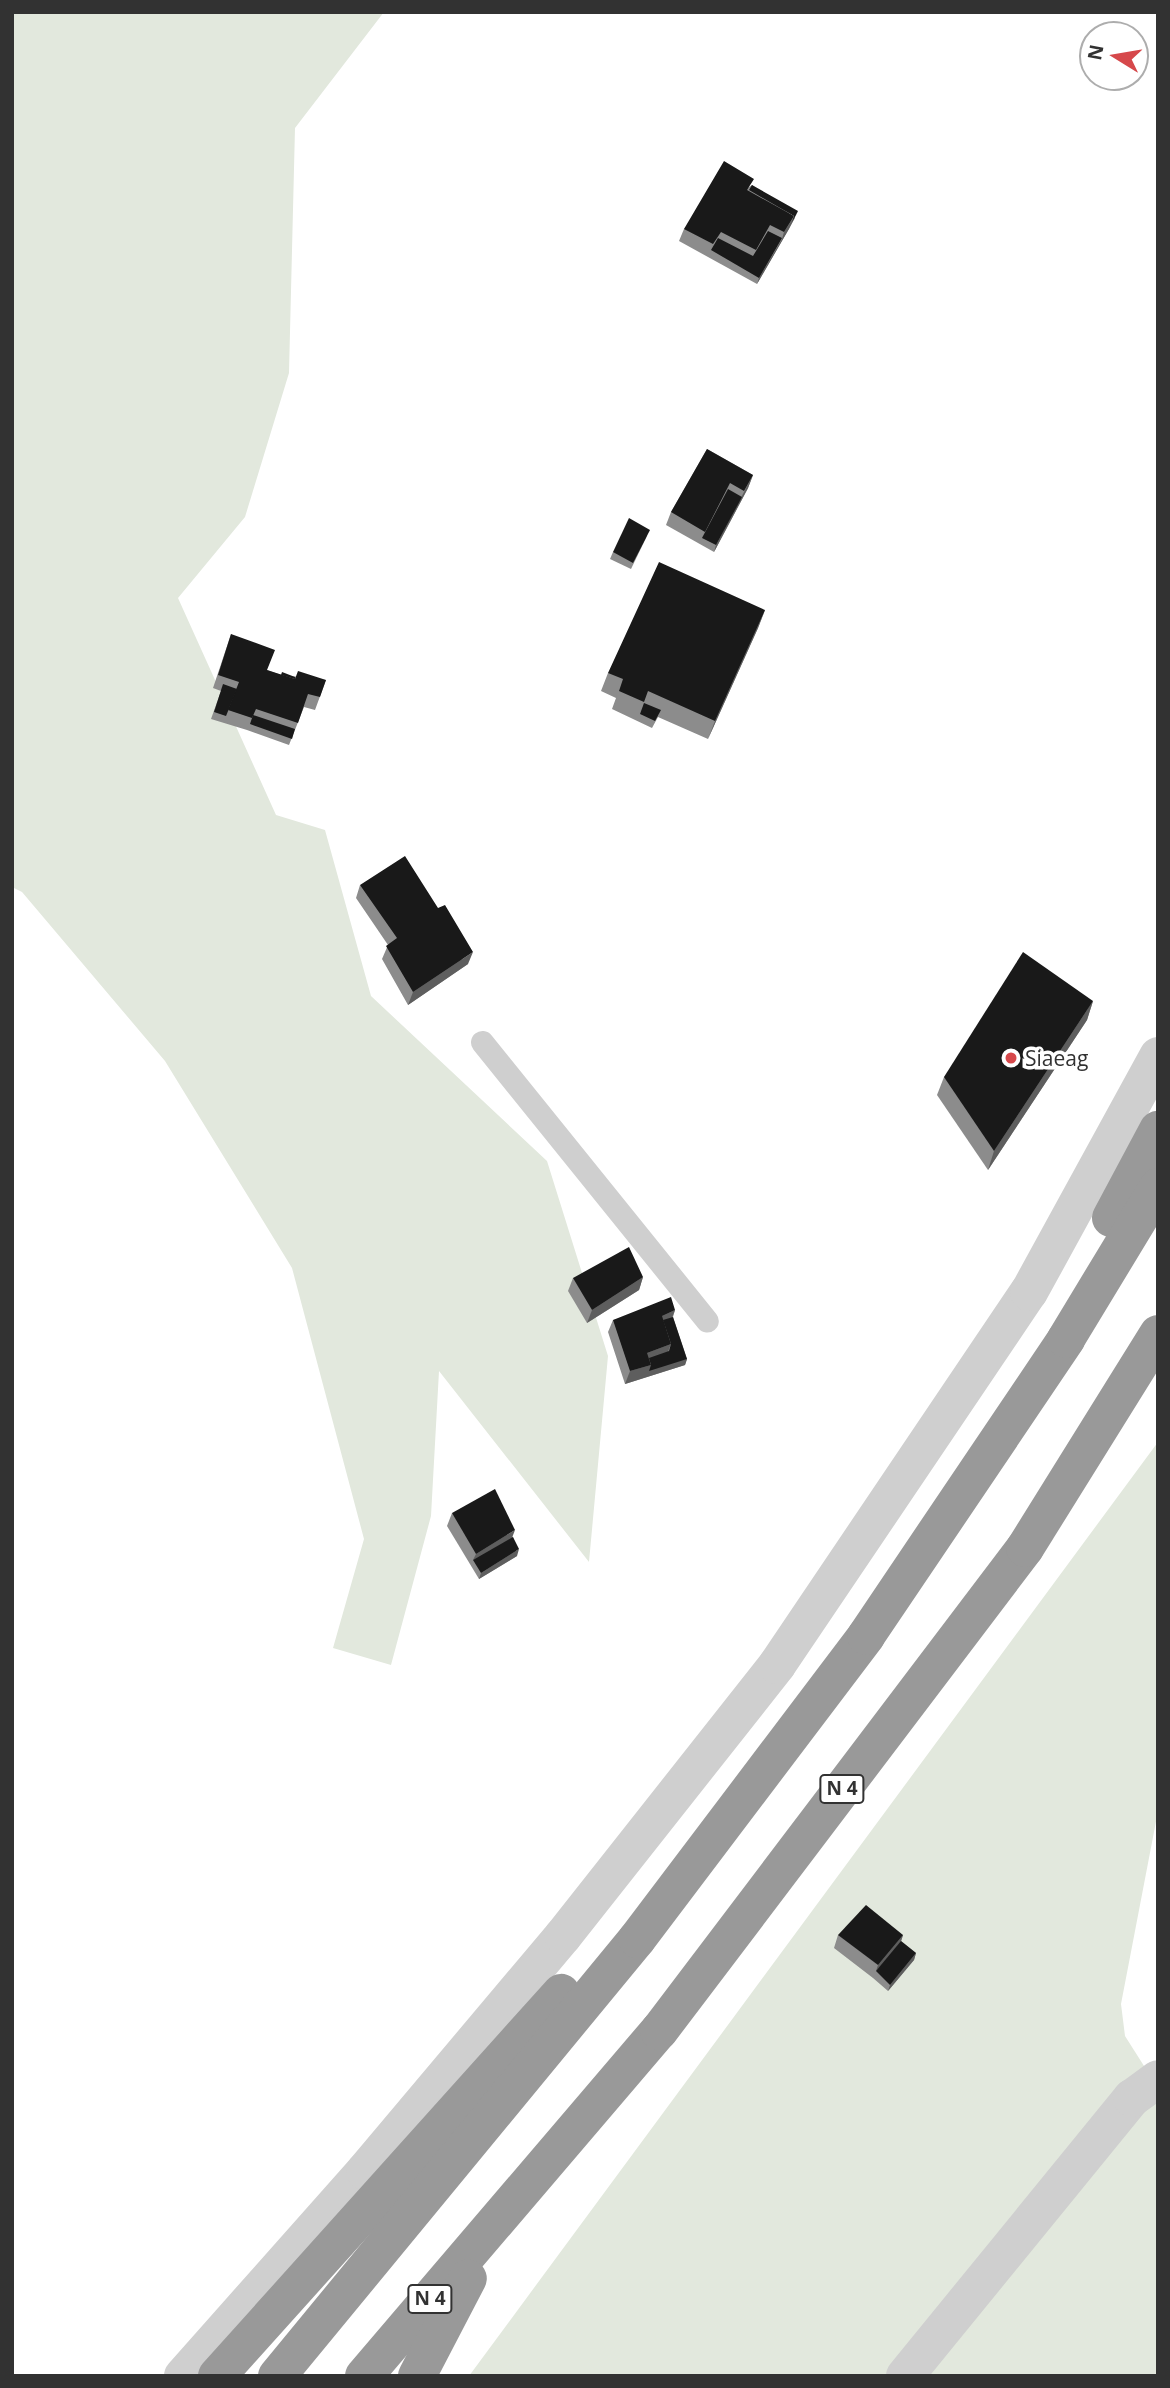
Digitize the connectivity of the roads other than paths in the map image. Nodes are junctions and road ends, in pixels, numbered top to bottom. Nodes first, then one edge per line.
1 (482, 1042) dead end
2 (1158, 1056) edge
3 (1158, 1130) edge
4 (1158, 1186) edge
5 (707, 1321) dead end
6 (1158, 1334) edge
7 (951, 1517) junction
8 (737, 1810) junction
9 (1158, 2079) edge
10 (497, 2222) junction
11 (183, 2376) edge
12 (217, 2376) edge
13 (277, 2376) edge
14 (364, 2376) edge
15 (417, 2376) edge
16 (905, 2376) edge

1 - 5 lane
2 - 11 street
3 - 7 highway
4 - 7 highway
6 - 10 highway, N 4
7 - 8 highway
8 - 12 highway
8 - 13 highway
9 - 16 street
10 - 14 highway, N 4
10 - 15 highway

